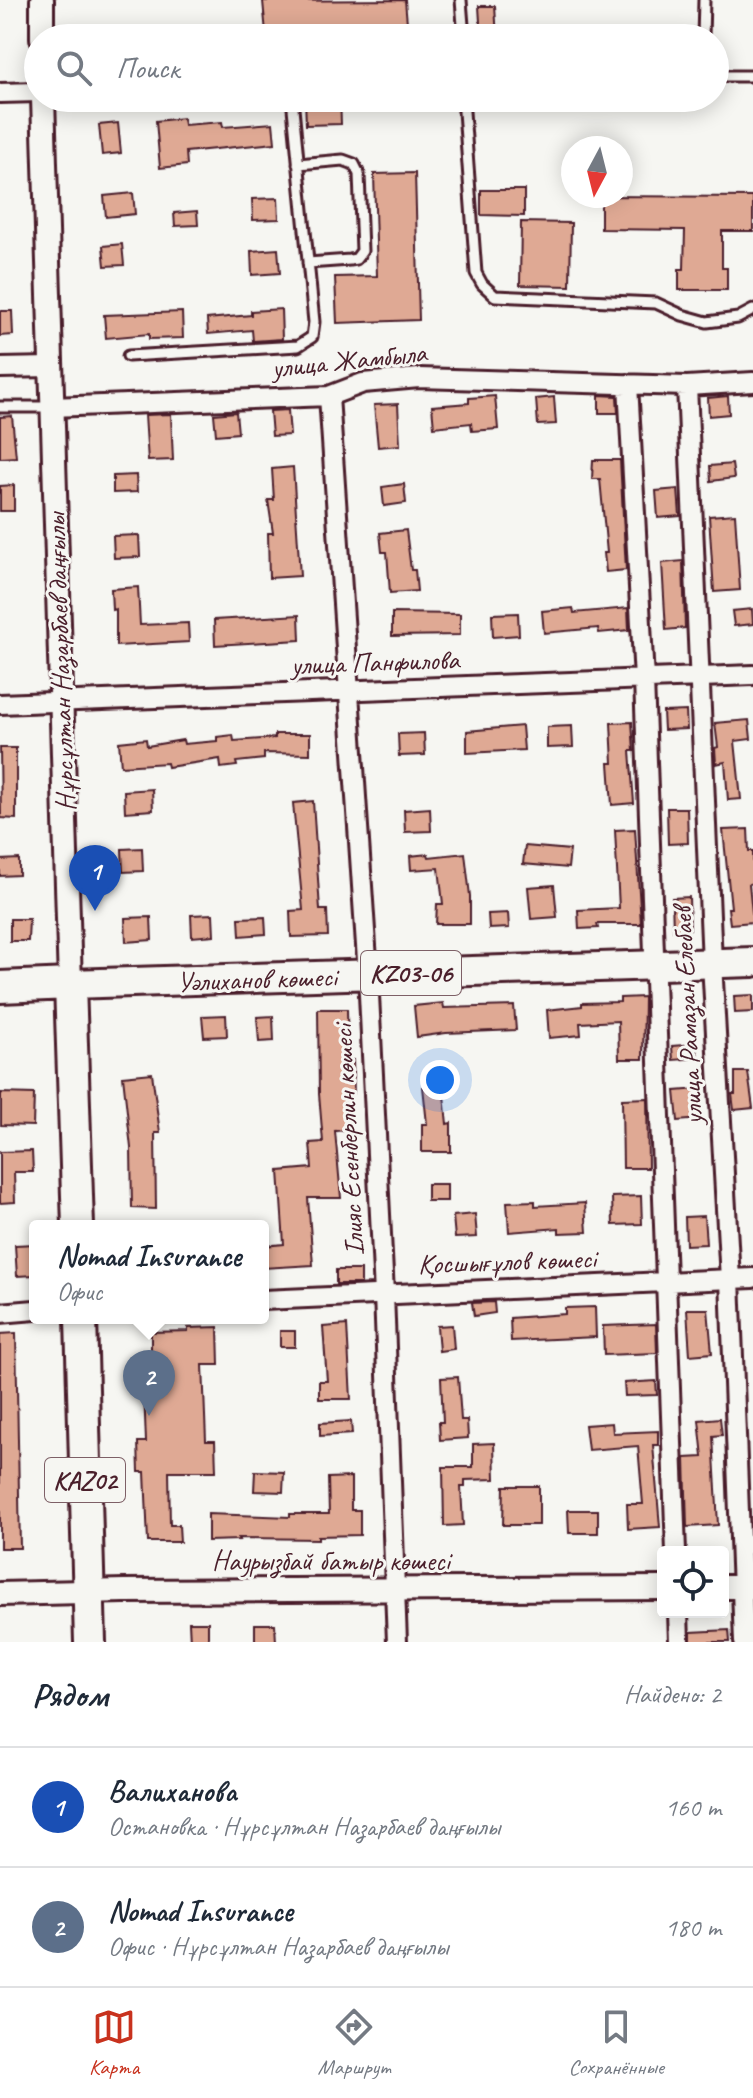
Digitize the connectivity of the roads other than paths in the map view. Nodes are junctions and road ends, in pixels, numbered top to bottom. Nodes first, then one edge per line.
1 (42, 0) edge
2 (461, 0) edge
3 (704, 0) edge
4 (42, 24) edge
5 (463, 24) edge
6 (703, 24) edge
7 (729, 76) edge
8 (753, 76) edge
9 (24, 92) edge
10 (0, 93) edge
11 (43, 112) edge
12 (293, 112) edge
13 (464, 112) edge
14 (298, 164) junction
15 (308, 263) junction
16 (753, 310) edge
17 (128, 356) dead end
18 (51, 367) junction
19 (0, 368) edge
20 (753, 382) edge
21 (628, 384) junction
22 (687, 386) junction
23 (329, 396) junction
24 (0, 407) edge
25 (52, 407) junction
26 (753, 675) edge
27 (699, 677) junction
28 (644, 680) junction
29 (349, 691) junction
30 (62, 703) junction
31 (0, 704) edge
32 (753, 962) edge
33 (712, 963) junction
34 (653, 965) junction
35 (368, 975) junction
36 (70, 984) junction
37 (0, 987) edge
38 (78, 1220) edge
39 (753, 1278) edge
40 (730, 1279) junction
41 (666, 1282) junction
42 (384, 1294) junction
43 (269, 1300) edge
44 (29, 1311) edge
45 (0, 1313) edge
46 (81, 1324) edge
47 (676, 1546) edge
48 (740, 1587) edge
49 (657, 1588) edge
50 (395, 1589) junction
51 (87, 1591) junction
52 (0, 1594) edge
53 (678, 1618) edge
54 (90, 1642) edge
55 (397, 1642) edge
56 (679, 1642) edge
57 (744, 1642) edge

1 - 4 street
2 - 5 lane
3 - 6 lane
7 - 8 lane
9 - 10 street
11 - 18 street, Нұрсұлтан Назарбаев даңғылы
12 - 14 lane
13 - 16 lane
14 - 15 lane
14 - 15 lane
15 - 17 lane
18 - 19 street
18 - 25 street, Нұрсұлтан Назарбаев даңғылы
20 - 22 street, улица Жамбыла
21 - 22 street, улица Жамбыла
21 - 23 street, улица Жамбыла
21 - 28 street, улица Рамазан Елебаев
22 - 27 street, улица Рамазан Елебаев
23 - 25 street, улица Жамбыла
23 - 29 street, Ілияс Есенберлин көшесі
24 - 25 lane, улица Жамбыла
25 - 30 street, Нұрсұлтан Назарбаев даңғылы
26 - 27 street, улица Панфилова
27 - 28 street, улица Панфилова
27 - 33 street, улица Рамазан Елебаев
28 - 29 street, улица Панфилова
28 - 34 street, улица Рамазан Елебаев
29 - 30 street, улица Панфилова
29 - 35 street, Ілияс Есенберлин көшесі
30 - 31 street, улица Панфилова
30 - 36 street, Нұрсұлтан Назарбаев даңғылы
32 - 33 main road, Уәлиханов көшесі / KZ03-06
33 - 34 main road, Уәлиханов көшесі / KZ03-06
33 - 40 street, улица Рамазан Елебаев
34 - 35 main road, Уәлиханов көшесі / KZ03-06
34 - 41 street, улица Рамазан Елебаев
35 - 36 main road, Уәлиханов көшесі / KZ03-06
35 - 42 street, Ілияс Есенберлин көшесі
36 - 37 highway, Уәлиханов көшесі
36 - 38 highway, Нұрсұлтан Назарбаев даңғылы
39 - 40 street, Қосшығұлов көшесі
40 - 41 street, Қосшығұлов көшесі
40 - 48 street, улица Рамазан Елебаев
41 - 42 street, Қосшығұлов көшесі
41 - 47 street, улица Рамазан Елебаев
42 - 43 street, Қосшығұлов көшесі
42 - 50 street, Ілияс Есенберлин көшесі
44 - 45 street
46 - 51 highway, KАZ02
48 - 57 street, улица Рамазан Елебаев
49 - 50 street, Наурызбай батыр көшесі
50 - 51 street, Наурызбай батыр көшесі
50 - 55 street, Ілияс Есенберлин көшесі
51 - 52 street, Наурызбай батыр көшесі
51 - 54 highway, KАZ02
53 - 56 street

